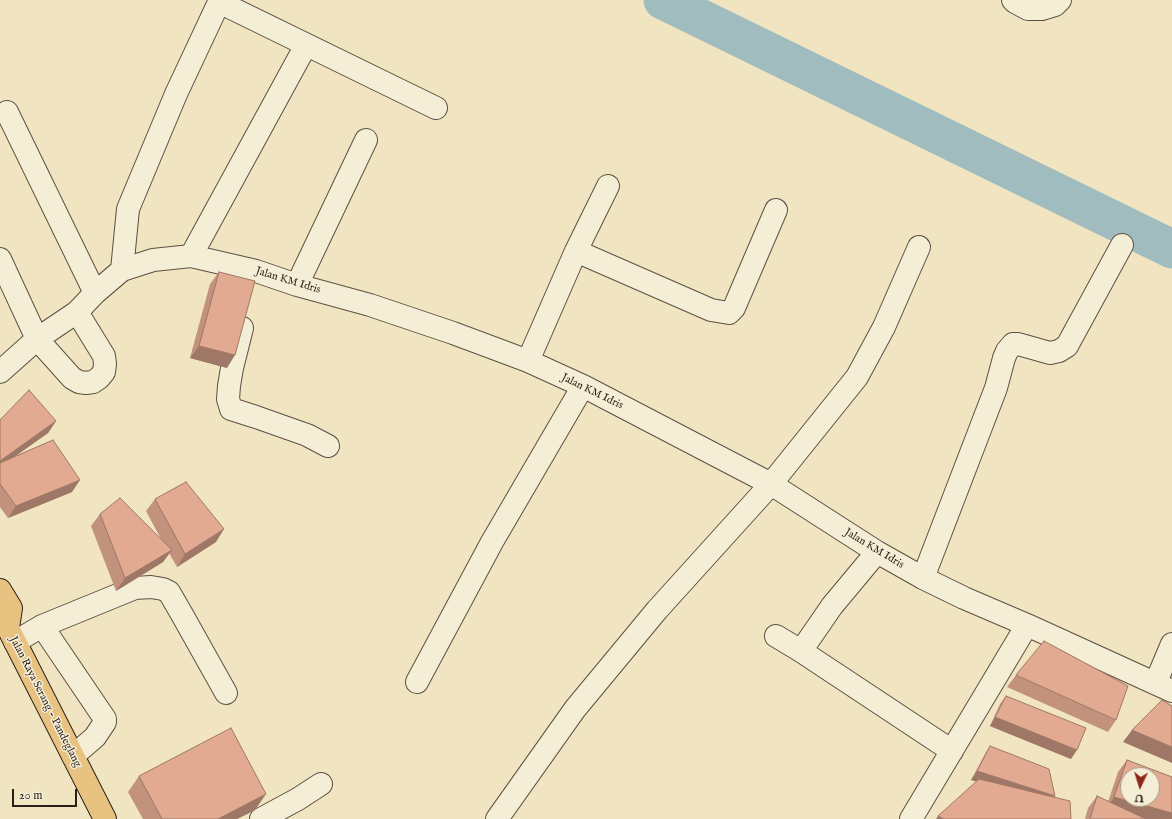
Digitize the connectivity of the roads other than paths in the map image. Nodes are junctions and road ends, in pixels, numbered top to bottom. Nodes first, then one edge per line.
1 (1013, 0) edge
2 (1060, 0) edge
3 (220, 1) edge
4 (306, 45) junction
5 (436, 108) dead end
6 (7, 112) dead end
7 (366, 140) dead end
8 (608, 186) dead end
9 (776, 210) dead end
10 (1122, 245) dead end
11 (919, 247) dead end
12 (576, 250) junction
13 (191, 256) junction
14 (0, 259) edge
15 (122, 270) junction
16 (297, 285) junction
17 (94, 293) junction
18 (247, 309) edge
19 (77, 312) junction
20 (38, 339) junction
21 (528, 361) junction
22 (0, 372) edge
23 (583, 386) junction
24 (328, 446) dead end
25 (771, 484) junction
26 (877, 552) junction
27 (923, 578) junction
28 (0, 590) edge
29 (1027, 625) junction
30 (42, 626) junction
31 (7, 632) edge
32 (776, 636) dead end
33 (1172, 644) edge
34 (801, 651) junction
35 (418, 682) dead end
36 (1164, 686) edge
37 (226, 693) dead end
38 (952, 751) junction
39 (73, 756) junction
40 (321, 784) dead end
41 (105, 819) edge
42 (261, 819) edge
43 (497, 819) edge
44 (912, 819) edge

1 - 2 street
3 - 4 street
3 - 15 street
4 - 5 street
4 - 13 street
6 - 17 street
7 - 16 street
8 - 12 street
9 - 12 street
10 - 27 street
11 - 25 street
12 - 21 street
13 - 15 street, Jalan KM Idris
13 - 16 street, Jalan KM Idris
14 - 20 street
15 - 17 street, Jalan KM Idris
16 - 21 street, Jalan KM Idris
17 - 19 street, Jalan KM Idris
18 - 24 street
19 - 20 street, Jalan KM Idris
19 - 20 street
20 - 22 street, Jalan KM Idris
21 - 23 street, Jalan KM Idris
23 - 25 street, Jalan KM Idris
23 - 35 street
25 - 26 street, Jalan KM Idris
25 - 43 street
26 - 27 street, Jalan KM Idris
26 - 34 street
27 - 29 street, Jalan KM Idris
28 - 31 main road, Jalan Raya Serang - Pandeglang
29 - 36 street, Jalan KM Idris
29 - 38 street
30 - 31 street
30 - 37 street
30 - 39 street
31 - 39 main road, Jalan Raya Serang - Pandeglang
32 - 34 street
33 - 36 street
34 - 38 street
38 - 44 street
39 - 41 main road, Jalan Raya Serang - Pandeglang
40 - 42 street

